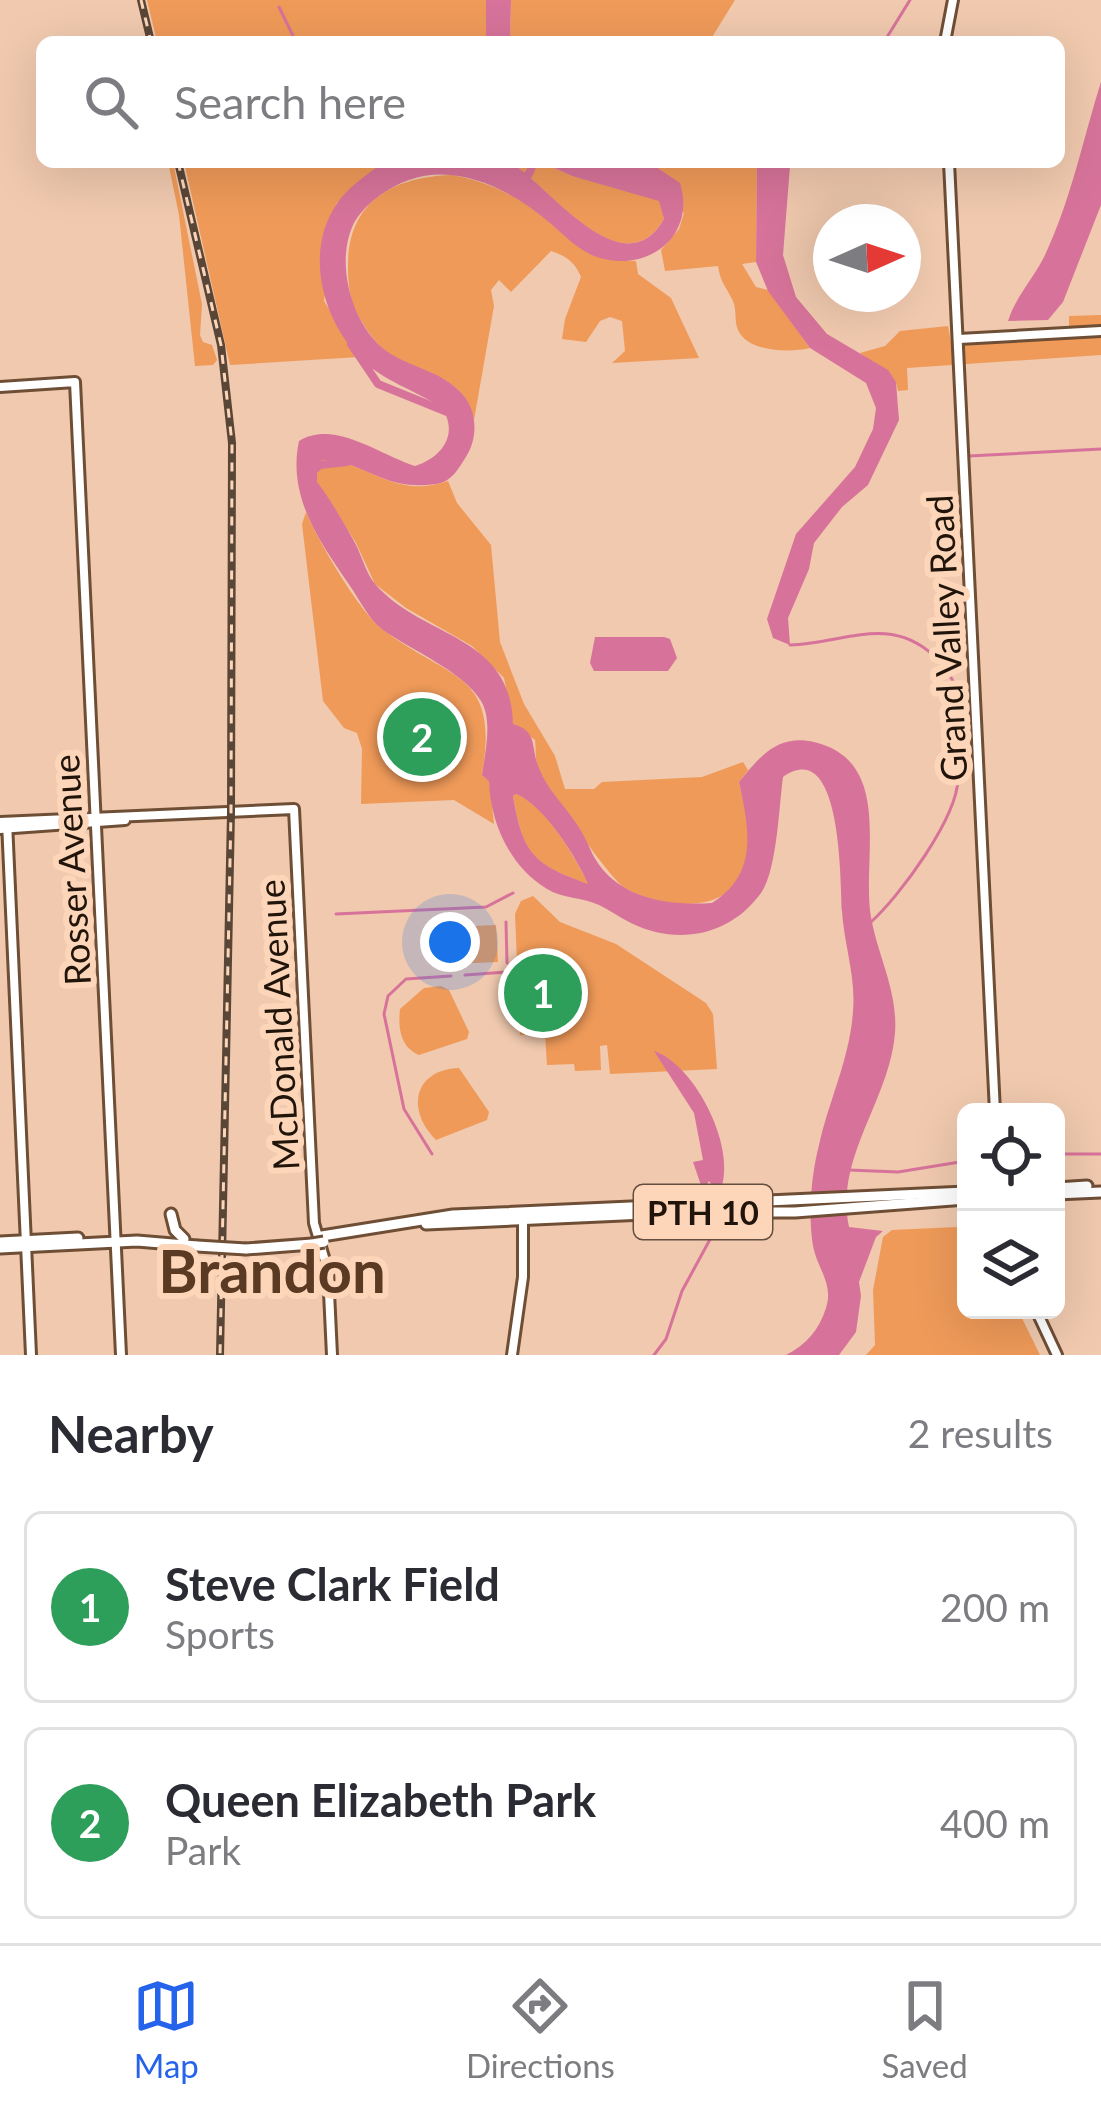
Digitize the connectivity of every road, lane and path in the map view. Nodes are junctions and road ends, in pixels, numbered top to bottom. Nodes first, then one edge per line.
1 (953, 0) edge
2 (947, 36) edge
3 (949, 168) edge
4 (1101, 331) edge
5 (959, 339) junction
6 (0, 387) edge
7 (96, 821) junction
8 (3, 826) edge
9 (995, 1103) edge
10 (1065, 1189) edge
11 (1101, 1189) edge
12 (957, 1198) edge
13 (957, 1199) edge
14 (865, 1203) junction
15 (523, 1216) junction
16 (115, 1239) junction
17 (160, 1239) junction
18 (318, 1240) junction
19 (25, 1244) junction
20 (0, 1245) edge
21 (187, 1246) junction
22 (1045, 1319) edge
23 (31, 1355) edge
24 (121, 1355) edge
25 (332, 1355) edge
26 (512, 1355) edge
27 (1057, 1355) edge

1 - 2 street
3 - 5 street, Grand Valley Road
4 - 5 street
5 - 9 street, Grand Valley Road
6 - 7 street, Rosser Avenue
7 - 8 street
7 - 16 street, Rosser Avenue
7 - 18 street, McDonald Avenue
8 - 19 street
10 - 11 main road
12 - 14 main road, PTH 10
13 - 14 main road, PTH 10
14 - 15 main road, PTH 10
15 - 18 main road, PTH 10
15 - 26 street
16 - 17 main road, PTH 10
16 - 19 main road, PTH 10
16 - 24 street, Rosser Avenue
17 - 21 main road
17 - 21 main road, PTH 10
17 - 21 main road
18 - 21 main road, PTH 10, bridge
18 - 25 street, McDonald Avenue
19 - 20 main road, PTH 10
19 - 23 street
22 - 27 street

